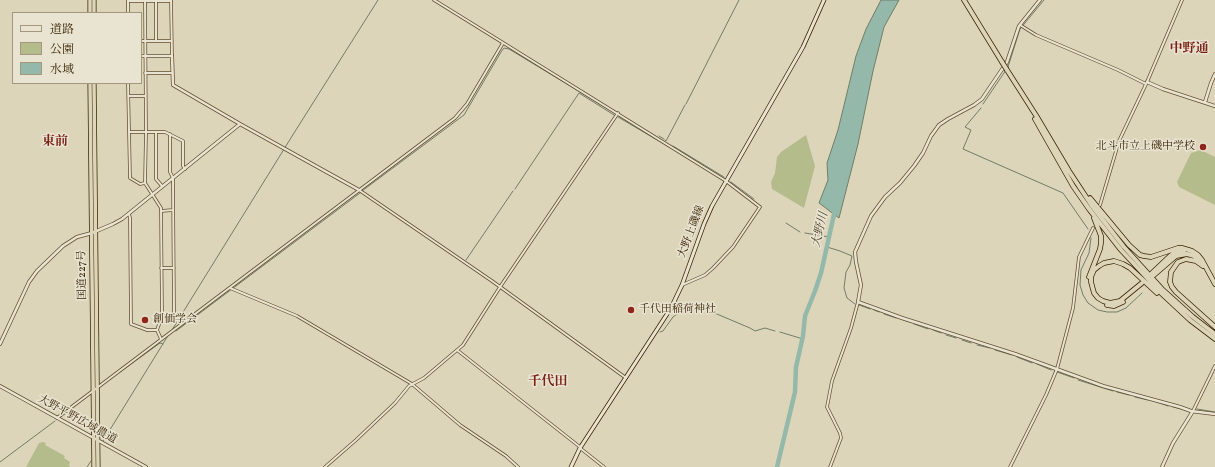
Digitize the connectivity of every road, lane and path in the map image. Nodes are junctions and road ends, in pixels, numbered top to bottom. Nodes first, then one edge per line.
1 (90, 0) edge
2 (94, 0) edge
3 (434, 0) edge
4 (824, 0) edge
5 (964, 0) edge
6 (1040, 0) edge
7 (1182, 0) edge
8 (128, 1) edge
9 (145, 1) edge
10 (156, 1) edge
11 (172, 1) edge
12 (90, 12) edge
13 (94, 12) edge
14 (128, 12) edge
15 (1021, 26) junction
16 (146, 41) junction
17 (156, 41) junction
18 (172, 41) junction
19 (142, 42) edge
20 (503, 43) junction
21 (145, 56) junction
22 (172, 56) junction
23 (145, 73) junction
24 (172, 73) junction
25 (1215, 74) edge
26 (1147, 83) junction
27 (90, 84) edge
28 (94, 84) edge
29 (128, 84) edge
30 (1021, 92) junction
31 (128, 96) junction
32 (146, 96) junction
33 (1205, 102) junction
34 (1215, 106) edge
35 (618, 113) junction
36 (240, 124) junction
37 (129, 132) junction
38 (146, 132) junction
39 (156, 132) junction
40 (170, 134) junction
41 (184, 169) junction
42 (1069, 170) junction
43 (173, 178) junction
44 (726, 181) junction
45 (145, 184) junction
46 (163, 187) junction
47 (359, 190) junction
48 (153, 195) junction
49 (1100, 205) dead end
50 (1089, 209) junction
51 (173, 210) junction
52 (161, 211) junction
53 (129, 214) junction
54 (1094, 228) dead end
55 (94, 232) junction
56 (1198, 255) junction
57 (1203, 266) junction
58 (161, 268) junction
59 (174, 268) junction
60 (682, 284) junction
61 (1215, 284) edge
62 (500, 287) junction
63 (232, 288) junction
64 (1215, 290) edge
65 (858, 302) junction
66 (162, 316) junction
67 (1190, 320) junction
68 (1215, 327) edge
69 (158, 330) junction
70 (1215, 334) edge
71 (162, 339) junction
72 (1215, 339) edge
73 (0, 344) edge
74 (457, 350) junction
75 (1215, 366) edge
76 (1057, 369) junction
77 (626, 378) junction
78 (412, 384) junction
79 (0, 386) edge
80 (97, 387) junction
81 (94, 390) junction
82 (1193, 411) junction
83 (1215, 414) edge
84 (57, 418) junction
85 (93, 438) junction
86 (98, 440) junction
87 (580, 447) junction
88 (515, 466) edge
89 (94, 467) edge
90 (98, 467) edge
91 (146, 467) edge
92 (325, 467) edge
93 (518, 467) edge
94 (570, 467) edge
95 (604, 467) edge
96 (830, 467) edge
97 (1010, 467) edge
98 (1162, 467) edge

1 - 12 highway
2 - 13 highway
3 - 20 street
4 - 44 main road, 大野上磯線
5 - 30 highway, bridge
6 - 15 street
7 - 26 street
8 - 9 street
8 - 14 street
9 - 10 street
9 - 16 street
10 - 11 street
10 - 17 street
11 - 18 street
15 - 26 street
15 - 65 street
16 - 17 street
16 - 19 street
16 - 21 street
17 - 18 street
18 - 22 street
20 - 35 street
20 - 47 street
21 - 22 street
21 - 23 street
22 - 24 street
23 - 24 street
23 - 32 street
24 - 36 street
25 - 33 street
26 - 33 street
26 - 49 street
27 - 55 highway, 国道227号
28 - 55 highway, 国道227号
29 - 31 street
30 - 42 highway
30 - 50 highway
31 - 32 street
31 - 37 street
32 - 38 street
33 - 34 street
35 - 44 street
35 - 62 street
36 - 41 street
36 - 47 street
37 - 38 street
37 - 45 street
38 - 39 street
38 - 45 street
39 - 40 street
39 - 46 street
40 - 41 street
40 - 43 street
41 - 43 street
42 - 56 highway
42 - 70 highway
43 - 46 street
43 - 51 street
44 - 60 main road, 大野上磯線
44 - 60 street
45 - 48 street
46 - 48 street
47 - 62 street
47 - 63 street
48 - 52 street
48 - 53 street
50 - 67 highway
50 - 67 highway
51 - 52 street
51 - 59 street
52 - 58 street
53 - 55 street
53 - 69 street
54 - 76 street
55 - 73 street
55 - 80 highway, 国道227号
55 - 81 highway, 国道227号
56 - 57 highway
56 - 61 highway
57 - 64 highway
57 - 68 highway
58 - 59 street
58 - 66 street
59 - 66 street
60 - 77 main road, 大野上磯線
62 - 74 street
62 - 77 street
63 - 71 street
63 - 78 street
65 - 76 street
65 - 96 street
66 - 69 street
67 - 72 highway
69 - 71 street
71 - 80 street
74 - 78 street
74 - 87 street
75 - 82 street
76 - 82 street
76 - 97 street
77 - 87 main road, 大野上磯線
78 - 88 street
78 - 92 street
79 - 84 street, 大野平野広域農道
80 - 81 street
80 - 86 highway, 国道227号
81 - 84 street
81 - 85 highway, 国道227号
82 - 83 street
82 - 98 street
84 - 85 street, 大野平野広域農道
85 - 86 street, 大野平野広域農道
85 - 89 highway, 国道227号
86 - 90 highway, 国道227号
86 - 91 street, 大野平野広域農道
87 - 94 main road, 大野上磯線
87 - 95 street
88 - 93 street

